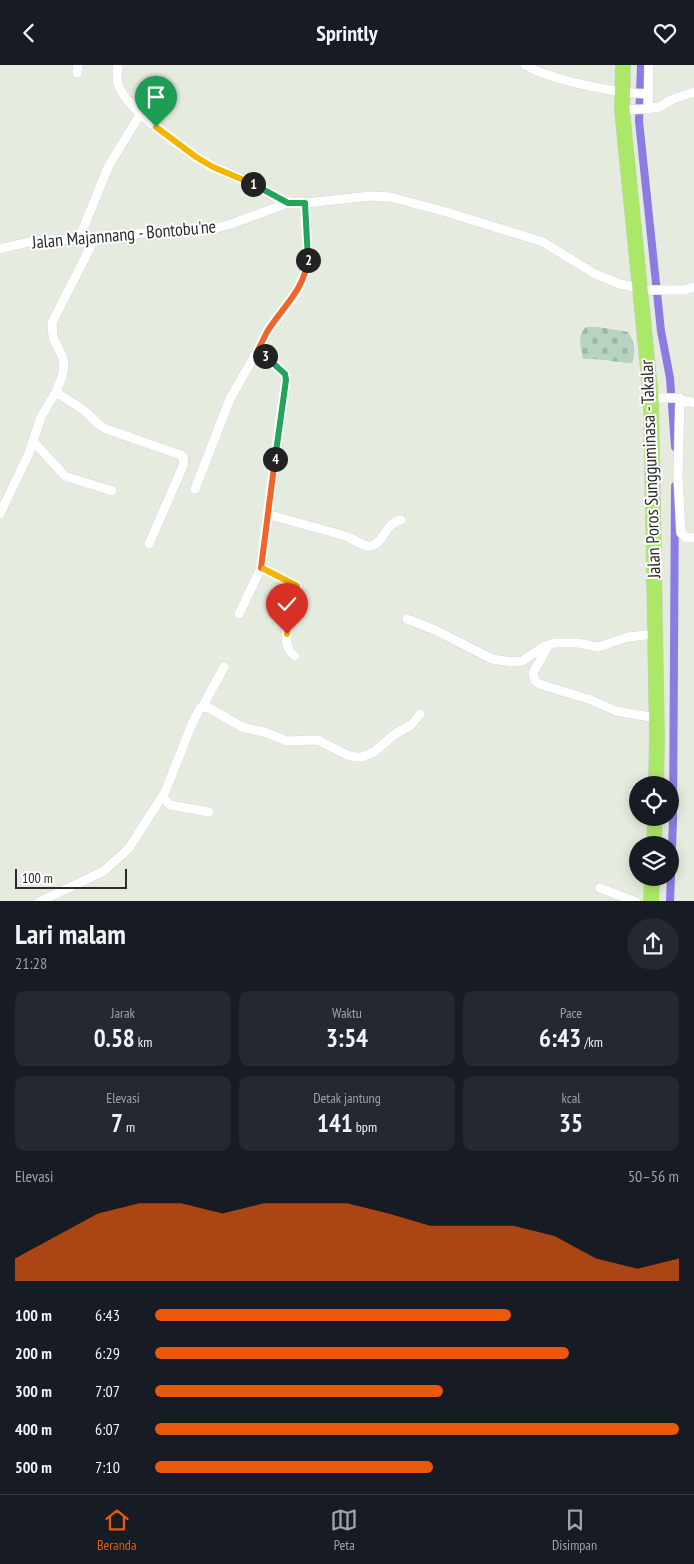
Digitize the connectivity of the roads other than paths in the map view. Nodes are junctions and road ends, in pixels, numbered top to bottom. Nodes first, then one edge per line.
1 (118, 65) edge
2 (525, 65) edge
3 (623, 65) edge
4 (649, 65) edge
5 (694, 92) edge
6 (627, 93) junction
7 (646, 94) junction
8 (646, 109) junction
9 (626, 110) junction
10 (140, 113) junction
11 (288, 203) junction
12 (305, 203) junction
13 (95, 238) junction
14 (79, 239) junction
15 (0, 249) edge
16 (694, 287) edge
17 (643, 289) junction
18 (258, 350) junction
19 (56, 392) junction
20 (655, 398) junction
21 (678, 398) junction
22 (694, 403) edge
23 (34, 442) junction
24 (195, 489) dead end
25 (112, 491) dead end
26 (0, 514) edge
27 (267, 514) junction
28 (401, 520) dead end
29 (694, 538) edge
30 (149, 543) dead end
31 (261, 568) junction
32 (239, 614) dead end
33 (407, 619) dead end
34 (655, 634) junction
35 (548, 645) junction
36 (294, 657) dead end
37 (224, 667) dead end
38 (203, 706) junction
39 (420, 714) dead end
40 (656, 718) junction
41 (656, 776) edge
42 (163, 797) junction
43 (209, 812) dead end
44 (652, 886) edge
45 (600, 888) dead end
46 (39, 901) edge
47 (636, 901) edge
48 (651, 901) edge

1 - 10 street
2 - 6 street
3 - 6 highway, Jalan Poros Sungguminasa - Takalar
4 - 7 street
5 - 8 street
6 - 7 street
6 - 9 highway, Jalan Poros Sungguminasa - Takalar
7 - 8 street
8 - 9 street
9 - 17 highway, Jalan Poros Sungguminasa - Takalar
10 - 11 street
10 - 14 street
11 - 12 street, Jalan Majannang - Bontobu'ne
11 - 13 street, Jalan Majannang - Bontobu'ne
12 - 17 street, Jalan Majannang - Bontobu'ne
12 - 18 street
13 - 14 street, Jalan Majannang - Bontobu'ne
13 - 19 street
14 - 15 street, Jalan Majannang - Bontobu'ne
16 - 17 street, Jalan Majannang - Bontobu'ne
17 - 20 highway, Jalan Poros Sungguminasa - Takalar
18 - 24 street
18 - 27 street
19 - 23 street
19 - 30 street
20 - 21 street
20 - 34 highway, Jalan Poros Sungguminasa - Takalar
21 - 22 street
21 - 29 street
23 - 25 street
23 - 26 street
27 - 28 street
27 - 31 street
31 - 32 street
31 - 36 street
33 - 35 street
34 - 35 street
34 - 40 highway, Jalan Poros Sungguminasa - Takalar
35 - 40 street
37 - 38 street
38 - 39 street
38 - 42 street
40 - 41 highway, Jalan Poros Sungguminasa - Takalar
42 - 43 street
42 - 46 street
44 - 48 highway
45 - 47 street

